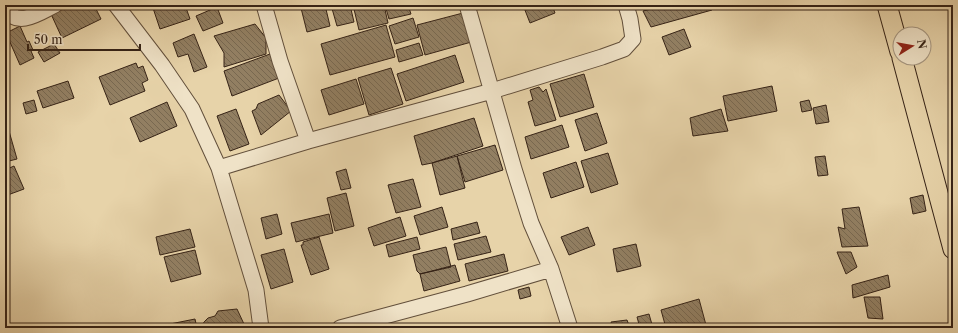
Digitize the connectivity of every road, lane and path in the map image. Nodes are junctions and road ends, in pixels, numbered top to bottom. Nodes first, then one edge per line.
1 (55, 5) edge
2 (116, 5) edge
3 (264, 5) edge
4 (467, 5) edge
5 (626, 5) edge
6 (887, 5) edge
7 (6, 14) edge
8 (893, 26) edge
9 (904, 66) edge
10 (492, 91) junction
11 (308, 141) junction
12 (219, 168) junction
13 (953, 249) edge
14 (551, 269) junction
15 (261, 328) edge
16 (340, 328) edge
17 (570, 328) edge

1 - 7 street
2 - 12 street
3 - 11 street
4 - 10 street
5 - 10 street
6 - 8 main road
9 - 13 main road
10 - 11 street
10 - 14 street
11 - 12 street
12 - 15 street
14 - 16 street
14 - 17 street

